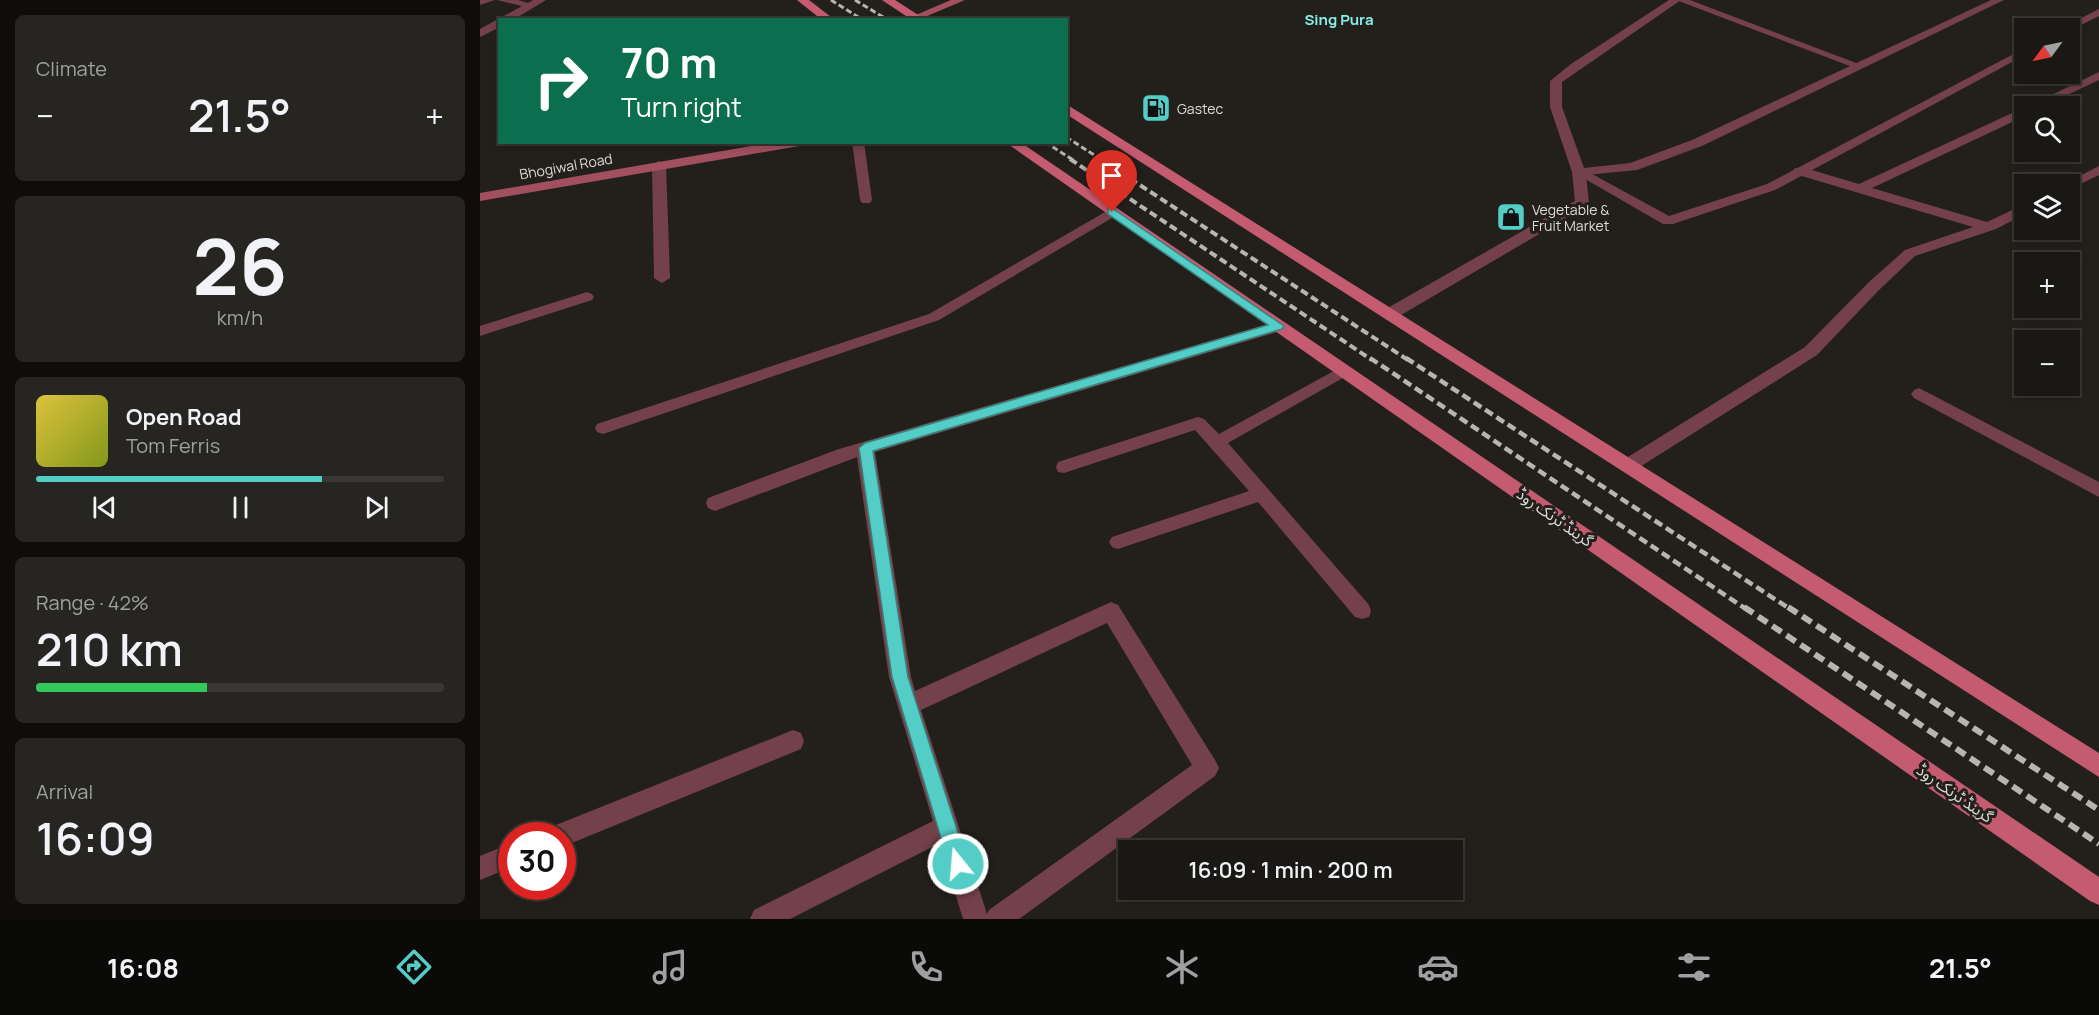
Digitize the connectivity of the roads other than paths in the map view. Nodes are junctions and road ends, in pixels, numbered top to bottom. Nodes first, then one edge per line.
1 (490, 0) edge
2 (502, 0) edge
3 (540, 0) edge
4 (802, 0) edge
5 (887, 0) edge
6 (960, 0) edge
7 (1676, 0) edge
8 (1681, 0) edge
9 (1999, 0) edge
10 (480, 2) edge
11 (530, 5) junction
12 (2099, 12) edge
13 (507, 18) edge
14 (827, 18) edge
15 (919, 18) edge
16 (2080, 22) edge
17 (498, 23) edge
18 (480, 34) edge
19 (2014, 57) edge
20 (1859, 66) junction
21 (2099, 76) edge
22 (2056, 96) edge
23 (1068, 109) edge
24 (2014, 116) edge
25 (787, 144) edge
26 (858, 144) edge
27 (1014, 144) edge
28 (658, 165) junction
29 (2099, 170) edge
30 (1800, 171) junction
31 (1579, 172) junction
32 (2080, 180) edge
33 (1860, 189) junction
34 (480, 197) edge
35 (866, 200) dead end
36 (1112, 212) junction
37 (2014, 214) edge
38 (1987, 227) junction
39 (662, 278) dead end
40 (587, 297) dead end
41 (1390, 314) junction
42 (1278, 326) junction
43 (480, 331) edge
44 (1343, 371) junction
45 (1919, 394) dead end
46 (603, 428) dead end
47 (1217, 442) junction
48 (865, 448) junction
49 (1629, 465) junction
50 (1064, 467) dead end
51 (2099, 490) edge
52 (1262, 494) junction
53 (715, 503) dead end
54 (1118, 542) dead end
55 (1362, 610) dead end
56 (909, 705) junction
57 (793, 741) dead end
58 (2099, 766) edge
59 (947, 827) junction
60 (576, 829) edge
61 (498, 861) edge
62 (480, 868) edge
63 (2099, 892) edge
64 (763, 919) edge
65 (976, 919) edge
66 (998, 919) edge

1 - 10 lane
2 - 11 lane
3 - 11 street
4 - 14 main road
5 - 15 main road
6 - 15 main road
7 - 31 street
8 - 20 lane
9 - 20 street
11 - 13 street
12 - 16 lane
17 - 18 street
19 - 30 lane
20 - 31 street
21 - 22 street
23 - 41 main road
24 - 33 street
25 - 28 main road, Bhogiwal Road
26 - 35 lane
27 - 36 main road, گرینڈ ٹرنک روڈ
28 - 34 main road, Bhogiwal Road
28 - 39 street
29 - 32 street
30 - 31 lane
30 - 33 street
31 - 41 street
33 - 38 street
36 - 42 main road, گرینڈ ٹرنک روڈ
36 - 46 lane
37 - 38 street
38 - 49 street
40 - 43 lane
41 - 49 main road
42 - 44 main road, گرینڈ ٹرنک روڈ
42 - 48 street
44 - 47 lane
44 - 63 main road, گرینڈ ٹرنک روڈ
45 - 51 lane
47 - 50 lane
47 - 52 lane
48 - 53 street
48 - 56 street
49 - 58 main road
52 - 54 lane
52 - 55 lane
56 - 59 street
56 - 66 street
57 - 60 street
59 - 64 street
59 - 65 street
61 - 62 street

